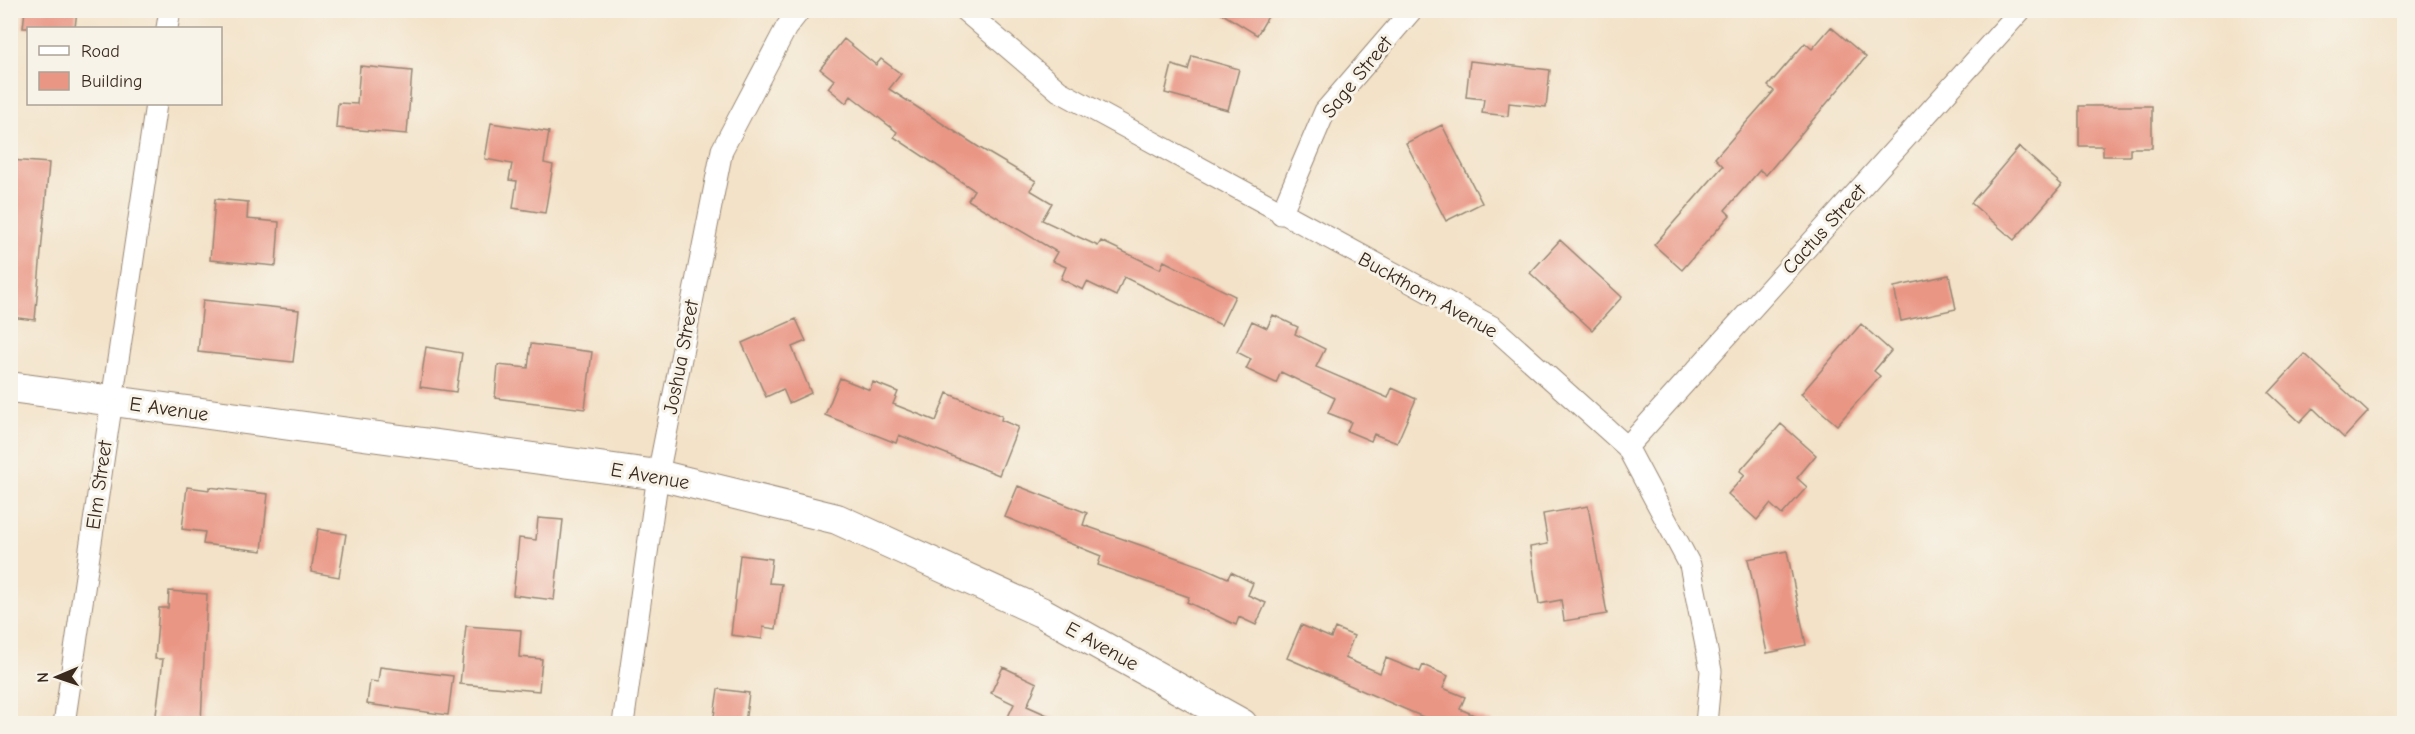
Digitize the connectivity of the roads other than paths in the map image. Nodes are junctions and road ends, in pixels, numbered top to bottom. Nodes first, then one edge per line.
1 (170, 10) edge
2 (800, 10) edge
3 (964, 10) edge
4 (1412, 10) edge
5 (2021, 10) edge
6 (167, 27) edge
7 (156, 105) edge
8 (1281, 214) junction
9 (10, 387) edge
10 (111, 401) junction
11 (1627, 447) junction
12 (658, 475) junction
13 (1231, 721) edge
14 (64, 723) edge
15 (623, 723) edge
16 (1706, 723) edge

1 - 6 street
2 - 12 street, Joshua Street
3 - 8 street, Buckthorn Avenue
4 - 8 street, Sage Street
5 - 11 street, Cactus Street
7 - 10 street, Elm Street
8 - 11 street, Buckthorn Avenue
9 - 10 street, E Avenue
10 - 12 street, E Avenue
10 - 14 street, Elm Street
11 - 16 street, Buckthorn Avenue
12 - 13 street, E Avenue
12 - 15 street, Joshua Street

